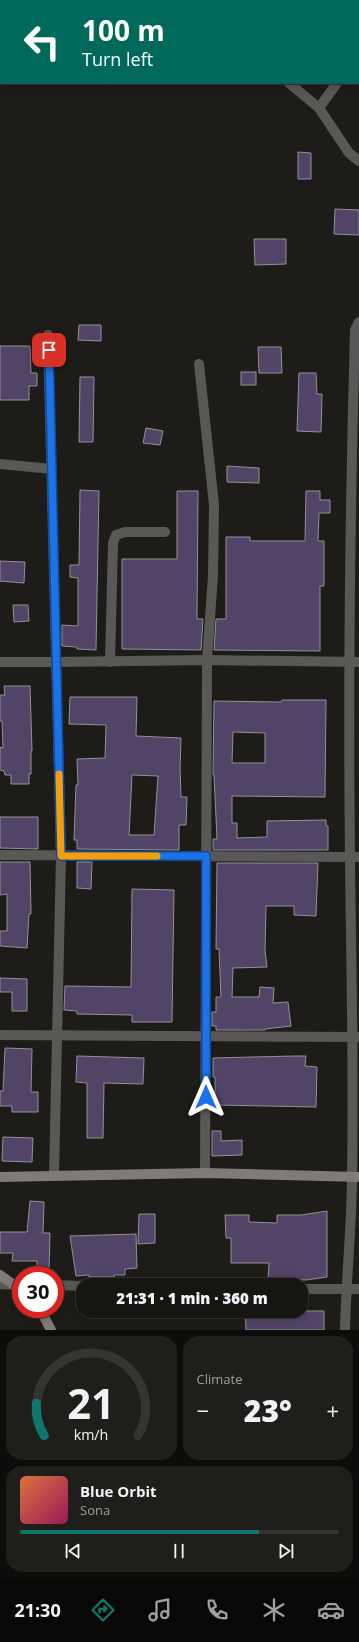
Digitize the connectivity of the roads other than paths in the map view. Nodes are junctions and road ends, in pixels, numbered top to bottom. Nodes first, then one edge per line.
1 (290, 84) edge
2 (336, 84) edge
3 (319, 108) junction
4 (359, 161) edge
5 (359, 322) edge
6 (48, 335) dead end
7 (199, 364) dead end
8 (0, 464) edge
9 (52, 469) junction
10 (355, 474) edge
11 (165, 532) dead end
12 (207, 660) junction
13 (354, 661) edge
14 (0, 662) edge
15 (56, 662) junction
16 (110, 662) junction
17 (0, 854) edge
18 (61, 856) junction
19 (206, 856) junction
20 (354, 857) edge
21 (0, 1035) edge
22 (57, 1036) junction
23 (206, 1037) junction
24 (356, 1037) edge
25 (206, 1173) junction
26 (54, 1176) junction
27 (0, 1177) edge
28 (356, 1177) edge
29 (0, 1275) edge
30 (12, 1283) edge
31 (0, 1284) edge
32 (64, 1285) edge
33 (12, 1286) edge
34 (76, 1286) edge
35 (308, 1289) edge
36 (345, 1289) junction
37 (359, 1289) edge
38 (45, 1318) edge
39 (51, 1330) edge
40 (345, 1330) edge

1 - 3 street
2 - 3 street
3 - 4 street
5 - 10 street
6 - 9 street
7 - 12 street
8 - 9 street
9 - 15 street
10 - 13 street
11 - 16 street
12 - 13 street
12 - 16 street
12 - 19 street
13 - 20 street
14 - 15 street
15 - 16 street
15 - 18 street
17 - 18 street
18 - 19 street
18 - 22 street
19 - 20 street
19 - 23 street
20 - 24 street
21 - 22 street
22 - 23 street
22 - 26 street
23 - 24 street
23 - 25 street
24 - 28 street
25 - 26 main road
25 - 28 main road
26 - 27 main road
28 - 36 street
29 - 30 main road
31 - 33 street
32 - 34 street
35 - 36 street
36 - 37 street
36 - 40 street
38 - 39 main road

